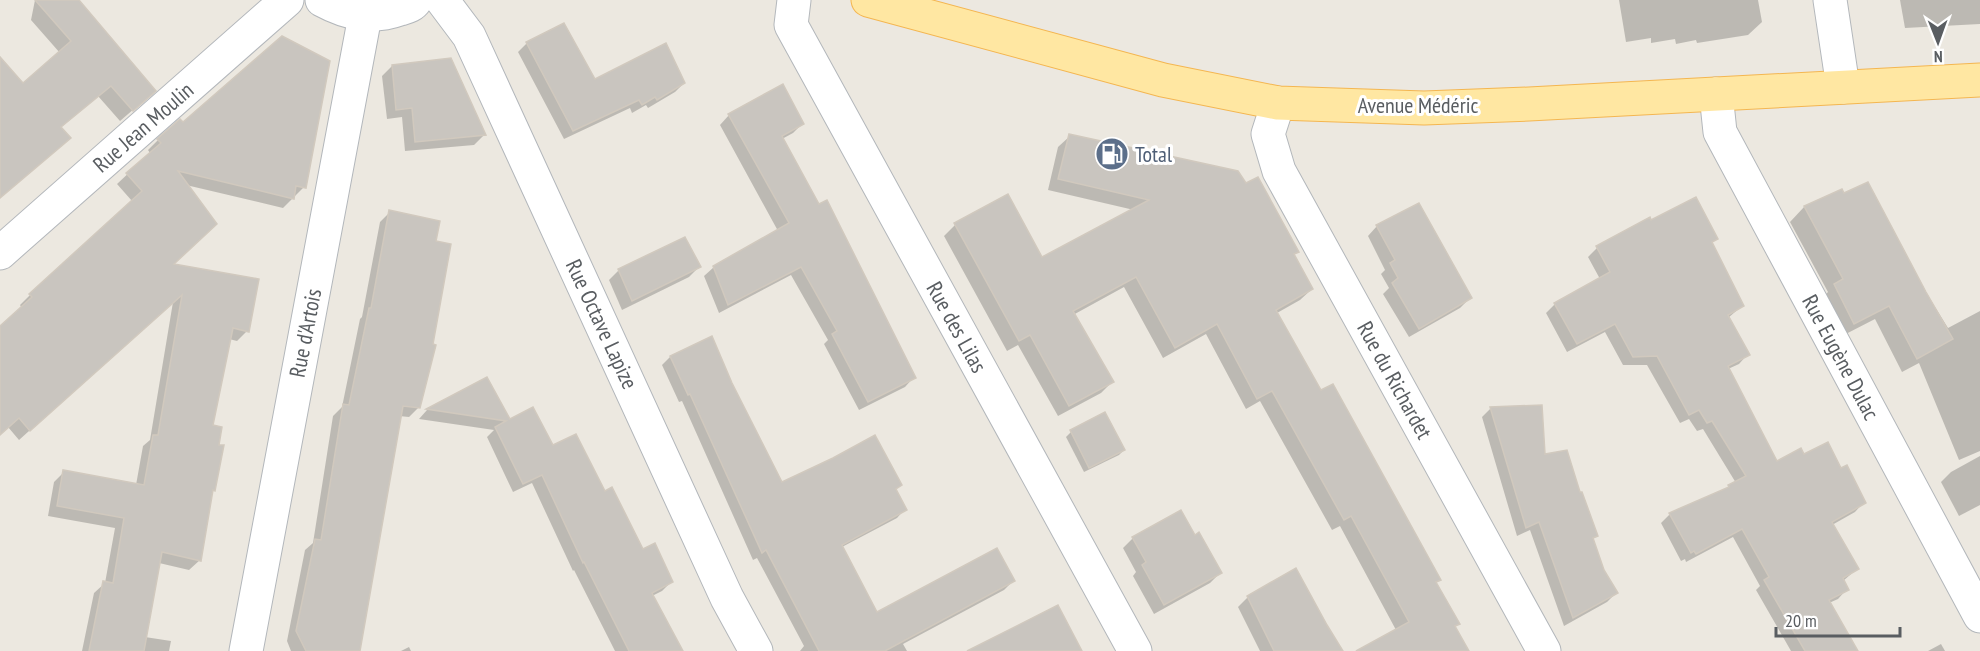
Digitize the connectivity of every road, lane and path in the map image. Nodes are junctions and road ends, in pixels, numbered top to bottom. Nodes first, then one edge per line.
1 (287, 0) edge
2 (322, 0) edge
3 (416, 0) edge
4 (442, 0) edge
5 (794, 0) edge
6 (868, 0) edge
7 (1830, 0) edge
8 (365, 16) junction
9 (1980, 80) edge
10 (1843, 87) junction
11 (1716, 93) junction
12 (1278, 103) junction
13 (0, 253) edge
14 (1980, 616) edge
15 (249, 647) edge
16 (756, 651) edge
17 (1135, 651) edge
18 (1544, 651) edge

1 - 13 street, Rue Jean Moulin
2 - 8 street
3 - 8 street
4 - 16 street, Rue Octave Lapize
5 - 17 street, Rue des Lilas
6 - 12 main road, Avenue Médéric
7 - 10 street
8 - 15 street, Rue d'Artois
9 - 10 main road, Avenue Médéric
10 - 11 main road, Avenue Médéric
11 - 12 main road, Avenue Médéric
11 - 14 street, Rue Eugène Dulac
12 - 18 street, Rue du Richardet

